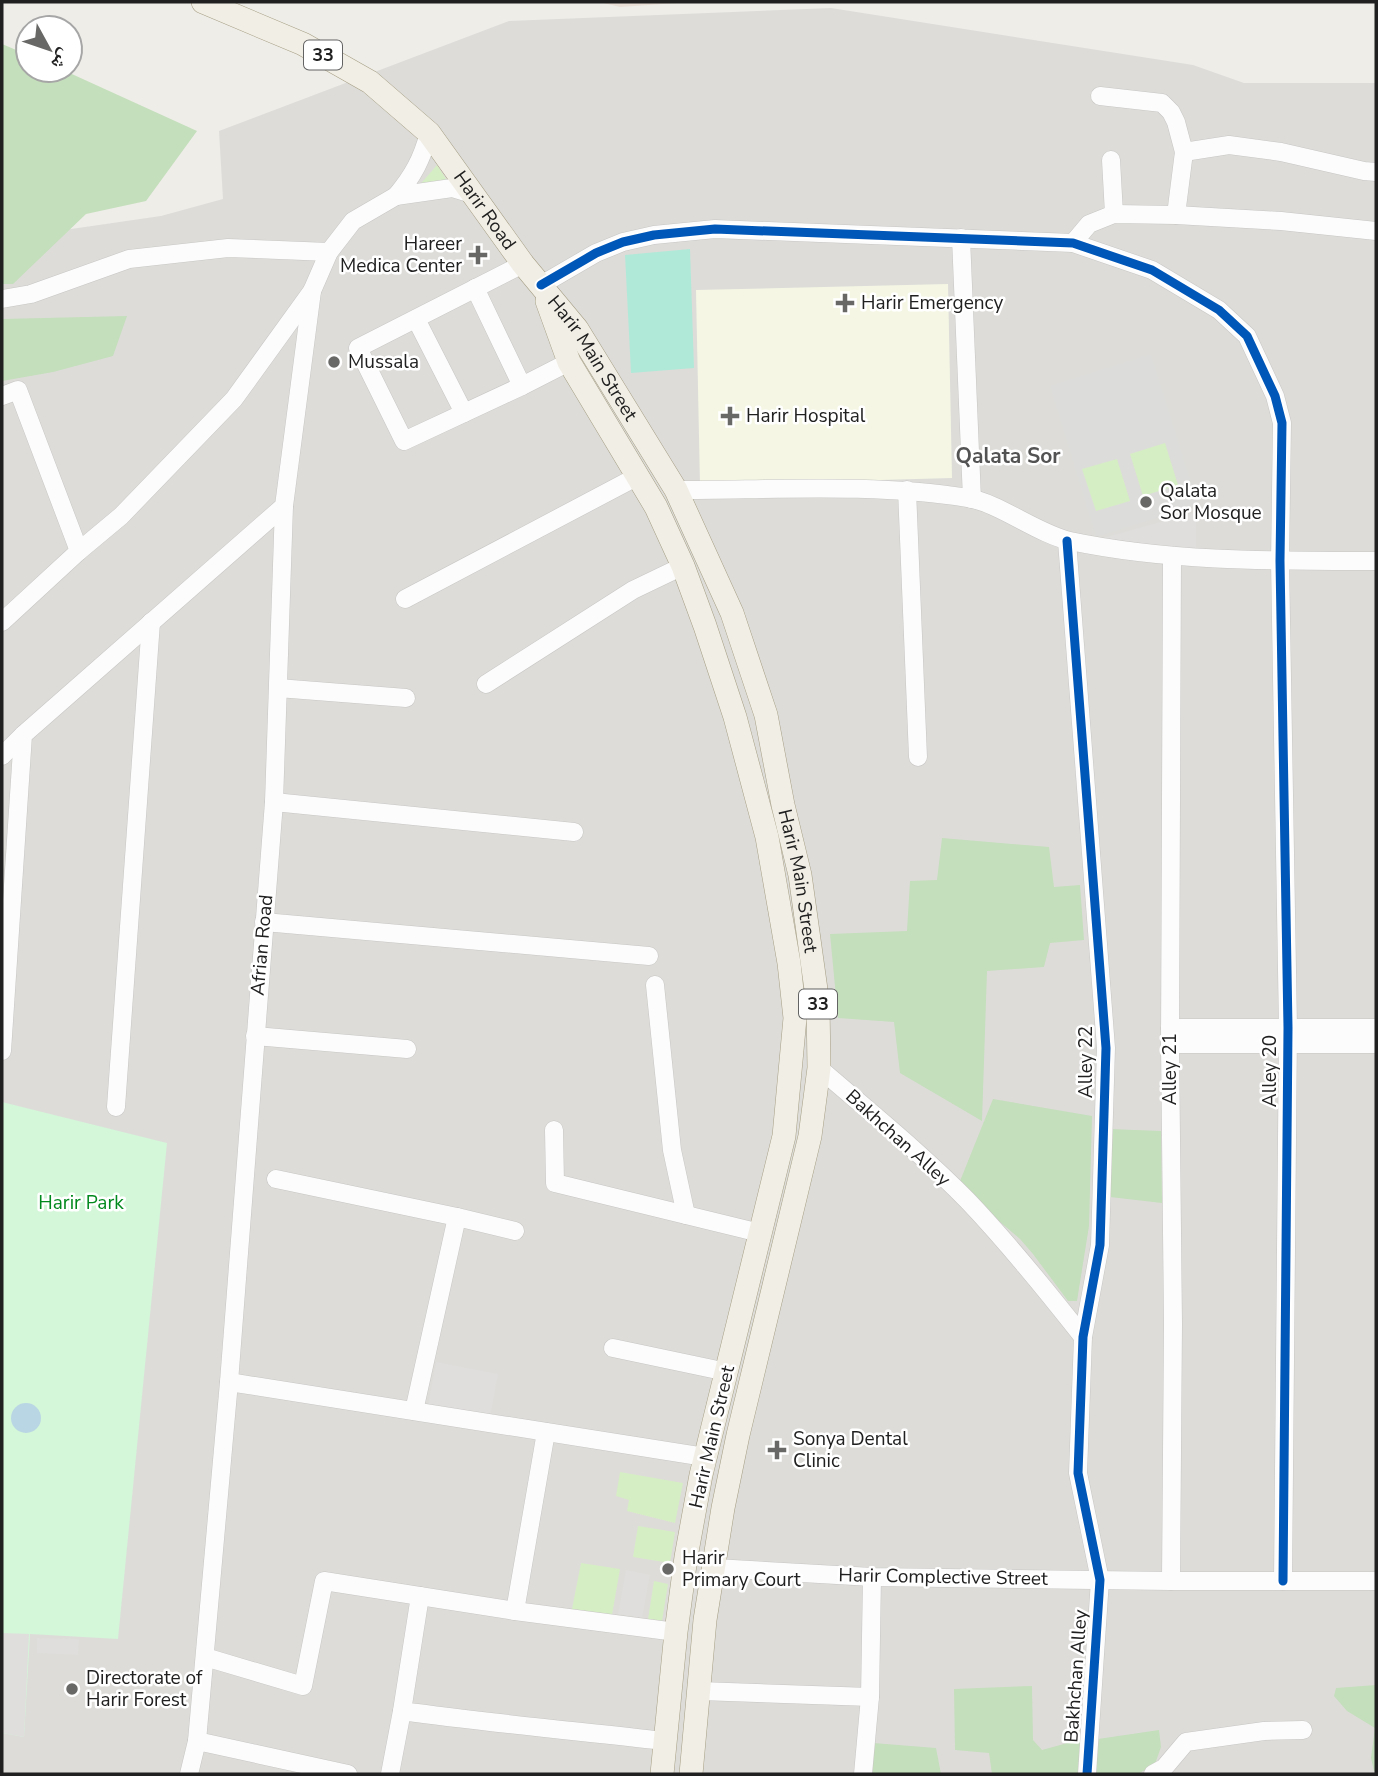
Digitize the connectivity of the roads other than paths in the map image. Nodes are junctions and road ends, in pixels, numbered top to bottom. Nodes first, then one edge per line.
1 (203, 2) edge
2 (1100, 96) dead end
3 (429, 134) junction
4 (1184, 152) junction
5 (1111, 160) dead end
6 (1376, 172) edge
7 (475, 195) junction
8 (396, 196) junction
9 (1114, 214) junction
10 (1176, 215) junction
11 (1376, 231) edge
12 (961, 238) junction
13 (1073, 243) junction
14 (329, 252) junction
15 (523, 264) junction
16 (541, 285) junction
17 (475, 288) junction
18 (312, 291) junction
19 (2, 299) edge
20 (416, 318) junction
21 (569, 362) junction
22 (522, 386) junction
23 (2, 396) edge
24 (464, 413) junction
25 (638, 476) junction
26 (677, 490) junction
27 (907, 490) junction
28 (972, 499) junction
29 (284, 506) junction
30 (1067, 541) junction
31 (79, 551) junction
32 (1172, 556) junction
33 (1280, 561) junction
34 (1376, 561) edge
35 (683, 566) junction
36 (405, 599) dead end
37 (2, 622) edge
38 (151, 622) junction
39 (486, 684) dead end
40 (278, 688) junction
41 (406, 698) dead end
42 (23, 735) junction
43 (2, 756) edge
44 (918, 757) dead end
45 (274, 802) junction
46 (574, 832) dead end
47 (264, 922) junction
48 (649, 956) dead end
49 (655, 985) dead end
50 (1376, 1028) edge
51 (255, 1036) junction
52 (1170, 1036) junction
53 (1288, 1036) junction
54 (1376, 1044) edge
55 (407, 1049) dead end
56 (2, 1051) edge
57 (819, 1068) junction
58 (116, 1107) dead end
59 (554, 1130) dead end
60 (276, 1179) dead end
61 (686, 1215) junction
62 (457, 1217) junction
63 (515, 1231) dead end
64 (760, 1233) junction
65 (1083, 1337) junction
66 (613, 1348) dead end
67 (727, 1372) junction
68 (229, 1382) junction
69 (414, 1411) junction
70 (546, 1432) junction
71 (703, 1466) junction
72 (729, 1478) junction
73 (715, 1568) junction
74 (872, 1577) junction
75 (1100, 1580) junction
76 (1171, 1581) junction
77 (1283, 1581) junction
78 (1376, 1581) edge
79 (420, 1596) junction
80 (515, 1611) junction
81 (676, 1632) junction
82 (205, 1657) junction
83 (700, 1690) junction
84 (870, 1697) junction
85 (402, 1711) junction
86 (1303, 1730) dead end
87 (197, 1741) junction
88 (664, 1741) junction
89 (189, 1774) edge
90 (348, 1774) edge
91 (390, 1774) edge
92 (662, 1774) edge
93 (691, 1774) edge
94 (863, 1774) edge
95 (1087, 1774) edge
96 (1153, 1774) edge

1 - 3 main road, 33
2 - 4 street
3 - 7 main road, Harir Road / 33
3 - 8 street
4 - 6 street
4 - 10 street
5 - 9 street
7 - 8 street
7 - 15 main road, Harir Road / 33
8 - 14 street
9 - 10 street
9 - 13 street
10 - 11 street
12 - 13 street, Alley 20
12 - 16 street, Alley 20
12 - 28 street
13 - 33 street, Alley 20
14 - 18 street
14 - 19 street
15 - 16 main road, Harir Road / 33
15 - 17 street
16 - 21 main road, Harir Main Street / 33
16 - 26 main road, Harir Main Street / 33
17 - 20 street
17 - 22 street
18 - 29 street, Afrian Road
18 - 31 street
20 - 24 street
20 - 24 street
21 - 22 street
21 - 25 main road, Harir Main Street / 33
22 - 24 street
23 - 31 street
25 - 35 main road, Harir Main Street / 33
25 - 36 street
26 - 27 street
26 - 57 main road, Harir Main Street / 33
27 - 28 street
27 - 44 street
28 - 30 street
29 - 38 street
29 - 40 street, Afrian Road
30 - 32 street
30 - 65 street, Alley 22
31 - 37 street
32 - 33 street
32 - 52 street, Alley 21
33 - 34 street
33 - 53 street, Alley 20
35 - 39 street
35 - 64 main road, Harir Main Street / 33
38 - 42 street
38 - 58 street
40 - 41 street
40 - 45 street, Afrian Road
42 - 43 street
42 - 56 street
45 - 46 street
45 - 47 street, Afrian Road
47 - 48 street
47 - 51 street, Afrian Road
49 - 61 street
50 - 53 street
51 - 55 street
51 - 68 street, Afrian Road
52 - 53 street
52 - 76 street, Alley 21
53 - 54 street
53 - 77 street, Alley 20
57 - 65 street, Bakhchan Alley
57 - 72 main road, Harir Main Street / 33
59 - 61 street
60 - 62 street
61 - 64 street
62 - 63 street
62 - 69 street
64 - 67 main road, Harir Main Street / 33
65 - 75 street, Alley 22
66 - 67 street
67 - 71 main road, Harir Main Street / 33
68 - 69 street
68 - 82 street, Afrian Road
69 - 70 street
70 - 71 street
70 - 80 street
71 - 72 main road
71 - 81 main road, Harir Main Street / 33
72 - 73 main road, Harir Main Street / 33
73 - 74 street, Harir Complective Street
73 - 83 main road, Harir Main Street / 33
74 - 75 street, Harir Complective Street
74 - 84 street
75 - 76 street, Harir Complective Street
75 - 95 street, Bakhchan Alley
76 - 77 street, Harir Complective Street
77 - 78 street, Harir Complective Street
79 - 80 street
79 - 82 street
79 - 85 street
80 - 81 street
81 - 88 main road, Harir Main Street / 33
82 - 87 street, Afrian Road
83 - 84 street
83 - 93 main road, Harir Main Street / 33
84 - 94 street
85 - 88 street
85 - 91 street
86 - 96 street
87 - 89 street, Afrian Road
87 - 90 street
88 - 92 main road, Harir Main Street / 33

